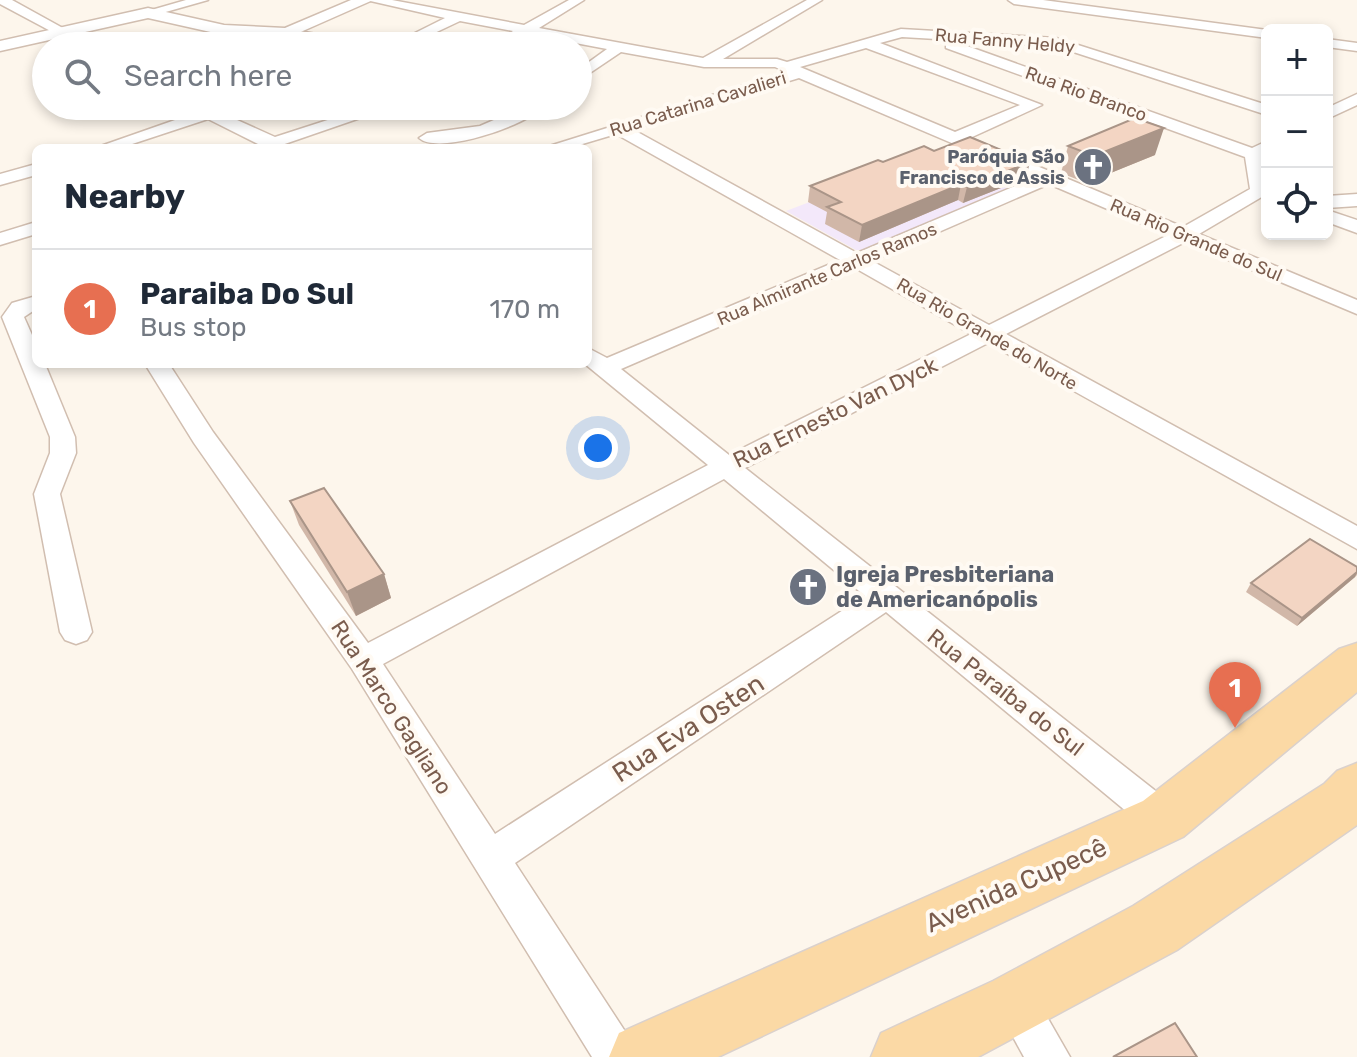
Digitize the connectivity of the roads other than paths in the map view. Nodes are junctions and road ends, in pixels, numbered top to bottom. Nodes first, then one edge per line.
1 (2, 0) edge
2 (202, 0) edge
3 (365, 0) edge
4 (372, 0) edge
5 (578, 0) edge
6 (816, 0) edge
7 (1014, 0) edge
8 (148, 13) junction
9 (457, 17) junction
10 (524, 30) junction
11 (51, 32) edge
12 (85, 32) edge
13 (266, 32) edge
14 (289, 32) edge
15 (425, 32) edge
16 (520, 32) edge
17 (534, 32) edge
18 (1261, 33) edge
19 (920, 34) junction
20 (32, 39) edge
21 (592, 43) edge
22 (866, 43) junction
23 (1333, 44) edge
24 (0, 46) edge
25 (1357, 47) edge
26 (617, 48) junction
27 (704, 63) junction
28 (592, 67) edge
29 (792, 70) junction
30 (1357, 99) edge
31 (1261, 108) edge
32 (1333, 111) edge
33 (189, 120) edge
34 (224, 120) edge
35 (347, 120) edge
36 (508, 120) edge
37 (618, 128) junction
38 (427, 138) dead end
39 (954, 139) junction
40 (115, 144) edge
41 (564, 144) edge
42 (1260, 150) edge
43 (32, 170) edge
44 (1049, 178) junction
45 (0, 180) edge
46 (1261, 193) edge
47 (1357, 200) edge
48 (1333, 202) edge
49 (1333, 218) edge
50 (1357, 227) edge
51 (32, 229) edge
52 (1184, 235) junction
53 (1, 238) edge
54 (859, 261) junction
55 (28, 305) edge
56 (1357, 308) edge
57 (988, 336) junction
58 (596, 362) edge
59 (32, 363) edge
60 (34, 368) edge
61 (160, 368) edge
62 (727, 466) junction
63 (1357, 539) edge
64 (886, 597) junction
65 (76, 632) dead end
66 (363, 660) junction
67 (1357, 663) edge
68 (1353, 796) edge
69 (1163, 819) junction
70 (491, 858) junction
71 (1016, 1004) junction
72 (617, 1057) edge
73 (643, 1057) edge
74 (905, 1057) edge
75 (1048, 1057) edge

1 - 11 street
2 - 8 street
3 - 14 street
4 - 9 street, Rua Rio Grande do Sul
5 - 10 street
6 - 27 street
7 - 18 street
8 - 12 street
8 - 13 street
9 - 10 street, Rua Rio Grande do Sul
9 - 15 street
10 - 16 street
10 - 17 street, Rua Rio Grande do Sul
19 - 22 street, Rua Fanny Heldy
19 - 31 street, Rua Fanny Heldy
19 - 42 street, Rua Rio Branco
20 - 24 street
21 - 26 street, Rua Rio Grande do Sul
22 - 29 street, Rua Fanny Heldy
22 - 39 street
23 - 25 street
26 - 27 street, Rua Rio Grande do Sul
26 - 28 street
27 - 29 street, Rua Rio Grande do Sul
29 - 37 street, Rua Catarina Cavalieri
29 - 39 street, Rua Rio Grande do Sul
30 - 32 street
33 - 40 street
34 - 35 street
36 - 38 street
37 - 41 street, Rua Catarina Cavalieri
37 - 54 street, Rua Rio Grande do Norte
39 - 44 street, Rua Rio Grande do Sul
43 - 45 street
44 - 52 street, Rua Rio Grande do Sul
44 - 54 street, Rua Almirante Carlos Ramos
46 - 52 street, Rua Ernesto Van Dyck
47 - 48 street
49 - 50 street
51 - 53 street
52 - 56 street, Rua Rio Grande do Sul
52 - 57 street, Rua Ernesto Van Dyck
54 - 57 street, Rua Rio Grande do Norte
54 - 58 street, Rua Almirante Carlos Ramos
55 - 59 street
57 - 62 street, Rua Ernesto Van Dyck
57 - 63 street, Rua Rio Grande do Norte
58 - 62 street, Rua Paraíba do Sul
60 - 65 street
61 - 66 street, Rua Marco Gagliano
62 - 64 street, Rua Paraíba do Sul
62 - 66 street, Rua Ernesto Van Dyck
64 - 69 street, Rua Paraíba do Sul
64 - 70 street, Rua Eva Osten
66 - 70 street, Rua Marco Gagliano
67 - 69 main road, Avenida Cupecê
68 - 71 main road
69 - 73 main road, Avenida Cupecê
70 - 72 street, Rua Marco Gagliano
71 - 74 main road
71 - 75 street

